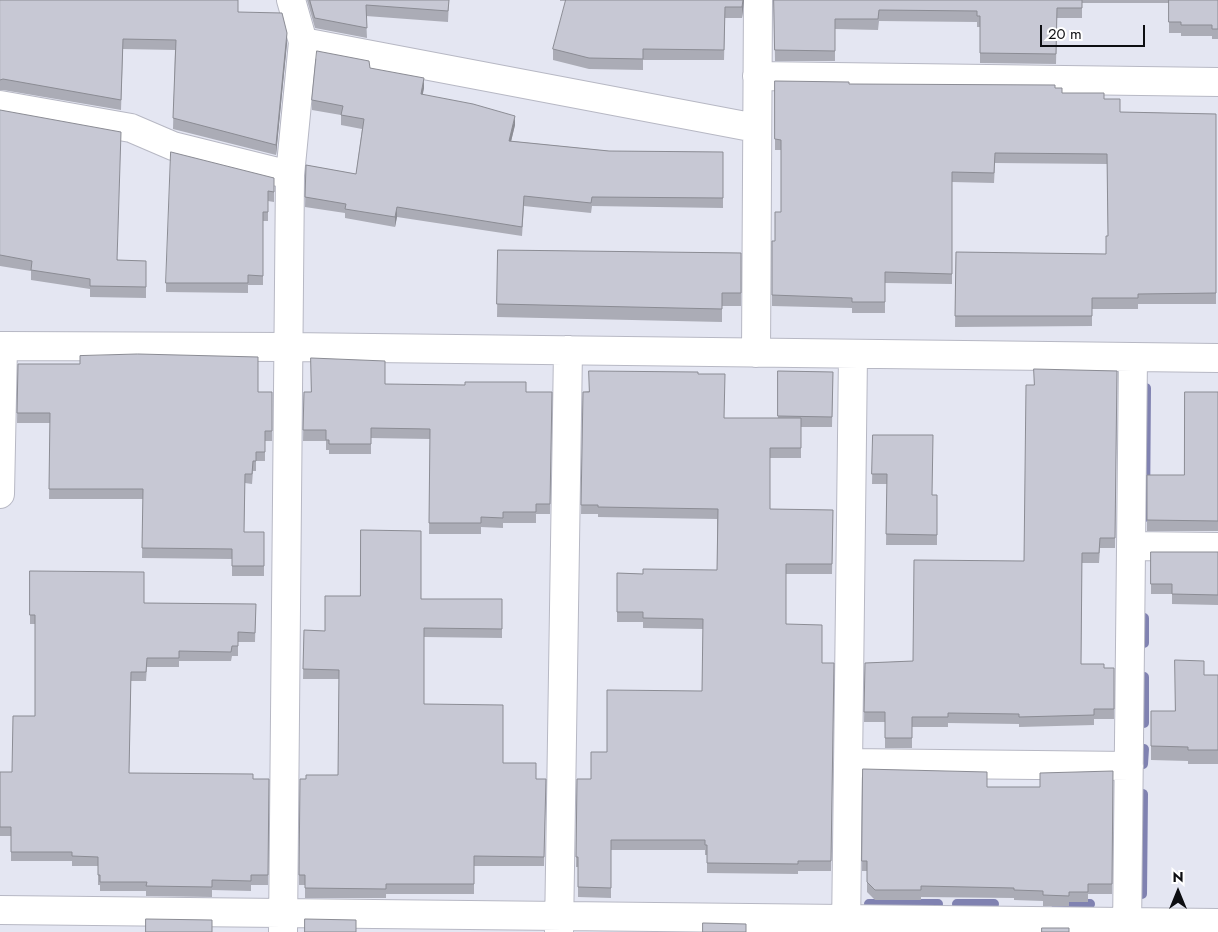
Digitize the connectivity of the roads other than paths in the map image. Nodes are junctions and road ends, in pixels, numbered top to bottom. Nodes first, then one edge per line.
1 (291, 0) edge
2 (758, 0) edge
3 (303, 42) junction
4 (757, 76) junction
5 (1218, 82) edge
6 (0, 105) edge
7 (756, 128) junction
8 (290, 175) junction
9 (1, 346) edge
10 (288, 347) junction
11 (568, 350) junction
12 (756, 353) junction
13 (853, 354) junction
14 (1133, 357) junction
15 (1218, 358) edge
16 (0, 494) edge
17 (1131, 546) junction
18 (1218, 547) edge
19 (848, 763) junction
20 (1129, 766) junction
21 (0, 910) edge
22 (283, 923) edge
23 (1218, 923) edge
24 (560, 924) edge
25 (846, 926) edge
26 (1127, 927) edge

1 - 3 street
2 - 4 street
3 - 7 street
3 - 8 street
4 - 5 street
4 - 7 street
6 - 8 street
7 - 12 street
8 - 10 street
9 - 10 street
9 - 16 street
10 - 11 street
10 - 22 street
11 - 12 street
11 - 24 street
12 - 13 street
13 - 14 street
13 - 19 street
14 - 15 street
14 - 17 street
17 - 18 street
17 - 20 street
19 - 20 street
19 - 25 street
20 - 26 street
21 - 22 street
22 - 24 street
23 - 26 street
24 - 25 street
25 - 26 street

